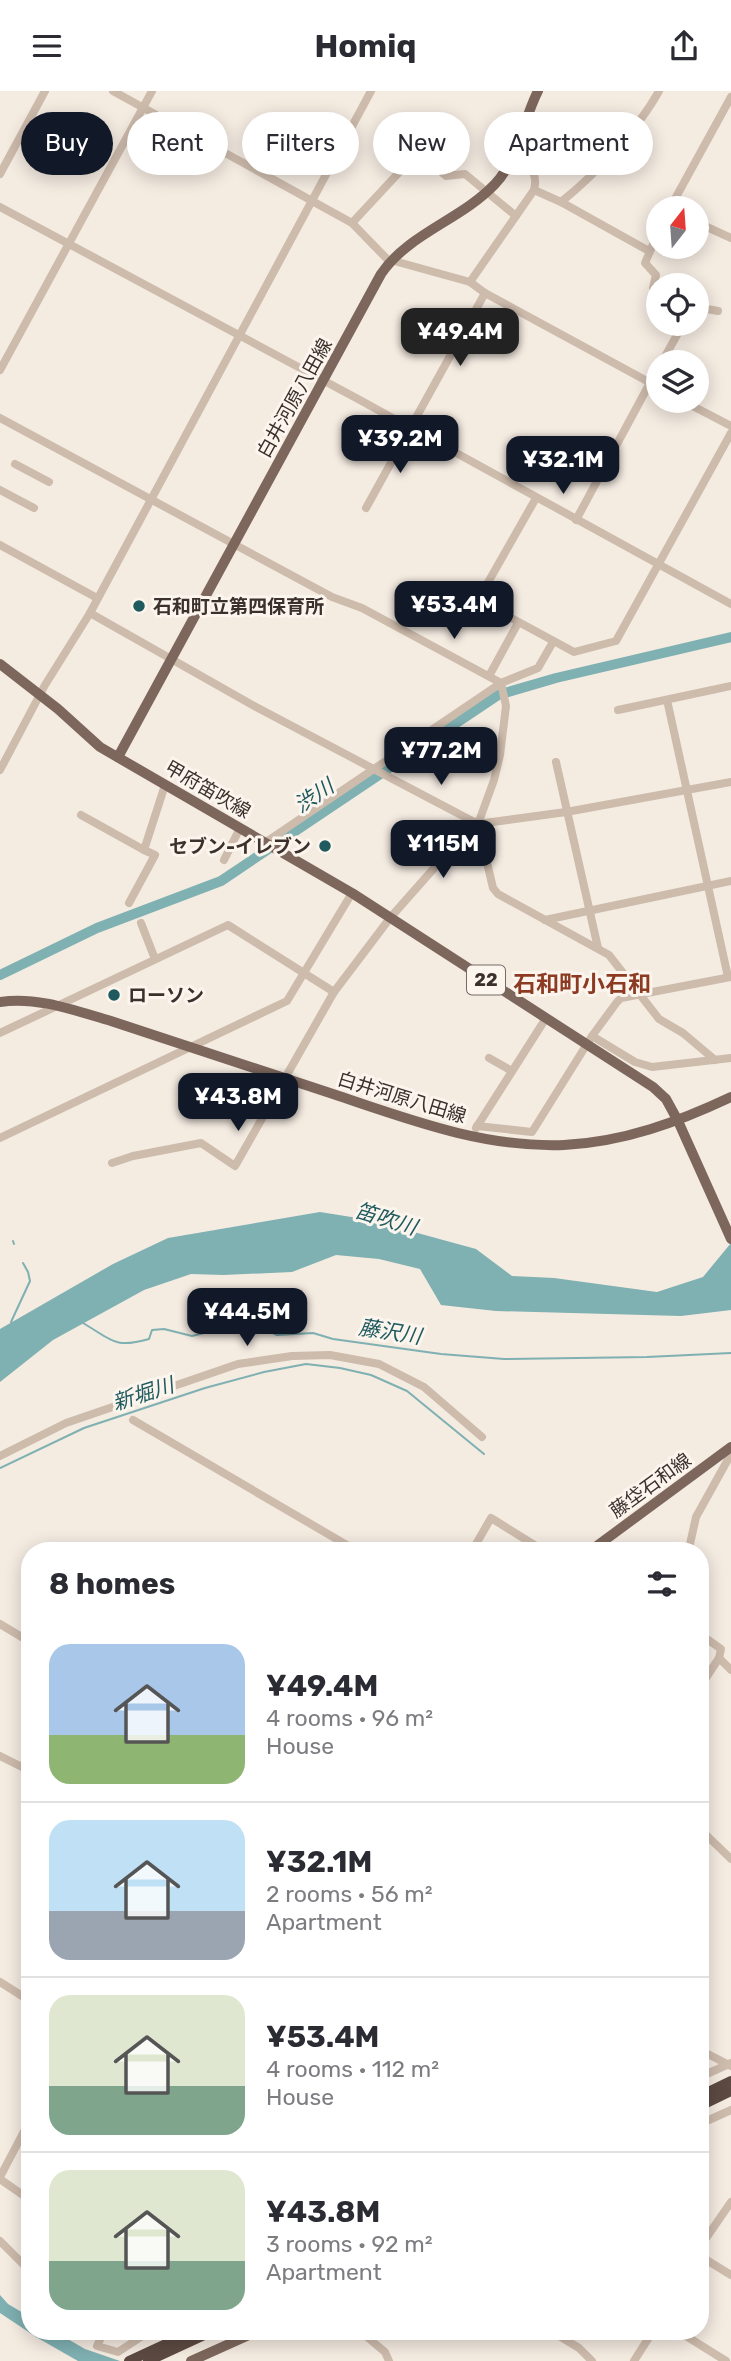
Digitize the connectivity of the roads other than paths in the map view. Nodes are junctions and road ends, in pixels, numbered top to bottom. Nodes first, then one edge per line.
1 (45, 91) edge
2 (113, 91) edge
3 (152, 91) edge
4 (371, 91) edge
5 (538, 91) edge
6 (659, 91) edge
7 (731, 97) edge
8 (143, 108) junction
9 (530, 112) edge
10 (0, 174) edge
11 (502, 175) edge
12 (535, 175) edge
13 (534, 190) junction
14 (487, 192) junction
15 (677, 196) edge
16 (311, 199) junction
17 (561, 202) junction
18 (0, 207) edge
19 (516, 216) junction
20 (352, 223) junction
21 (709, 228) edge
22 (731, 238) edge
23 (68, 243) junction
24 (646, 249) edge
25 (646, 259) edge
26 (392, 260) junction
27 (654, 273) edge
28 (470, 282) junction
29 (485, 293) junction
30 (709, 309) edge
31 (718, 311) dead end
32 (238, 335) junction
33 (0, 370) edge
34 (322, 381) junction
35 (646, 381) edge
36 (646, 399) edge
37 (707, 413) edge
38 (0, 418) edge
39 (731, 426) edge
40 (410, 429) junction
41 (731, 433) edge
42 (15, 464) dead end
43 (49, 482) dead end
44 (0, 490) edge
45 (150, 498) junction
46 (536, 498) junction
47 (34, 508) dead end
48 (366, 508) dead end
49 (576, 520) junction
50 (0, 545) edge
51 (233, 545) junction
52 (659, 564) junction
53 (97, 599) junction
54 (731, 604) edge
55 (90, 613) junction
56 (517, 623) junction
57 (553, 642) junction
58 (171, 660) junction
59 (0, 664) edge
60 (489, 676) junction
61 (501, 686) junction
62 (731, 686) edge
63 (40, 696) junction
64 (667, 700) junction
65 (618, 710) dead end
66 (0, 749) edge
67 (9, 754) junction
68 (118, 757) junction
69 (556, 762) dead end
70 (0, 770) edge
71 (375, 770) junction
72 (731, 782) edge
73 (165, 785) junction
74 (689, 790) junction
75 (566, 811) junction
76 (81, 815) dead end
77 (478, 824) junction
78 (240, 828) junction
79 (267, 843) junction
80 (144, 850) junction
81 (224, 860) dead end
82 (731, 881) edge
83 (709, 886) junction
84 (352, 893) junction
85 (129, 904) dead end
86 (589, 912) junction
87 (390, 918) junction
88 (545, 920) junction
89 (141, 923) dead end
90 (598, 948) junction
91 (155, 959) junction
92 (305, 974) junction
93 (729, 977) edge
94 (334, 992) junction
95 (640, 994) junction
96 (0, 1002) edge
97 (56, 1006) junction
98 (546, 1018) junction
99 (0, 1033) edge
100 (590, 1040) junction
101 (192, 1047) junction
102 (489, 1058) dead end
103 (731, 1058) edge
104 (715, 1060) junction
105 (512, 1071) junction
106 (286, 1078) junction
107 (731, 1097) edge
108 (680, 1124) junction
109 (477, 1126) junction
110 (0, 1137) edge
111 (472, 1137) junction
112 (112, 1163) dead end
113 (731, 1239) edge
114 (133, 1420) dead end
115 (482, 1437) dead end
116 (731, 1447) edge
117 (731, 1454) edge
118 (0, 1456) edge
119 (342, 1542) edge
120 (477, 1542) edge
121 (530, 1542) edge
122 (602, 1542) edge
123 (690, 1542) edge
124 (0, 1624) edge
125 (21, 1637) edge
126 (709, 1640) edge
127 (719, 1658) junction
128 (731, 1670) edge
129 (709, 1673) edge
130 (0, 1756) edge
131 (21, 1766) edge
132 (709, 1838) edge
133 (731, 1859) edge
134 (0, 1982) edge
135 (21, 1995) edge
136 (709, 2054) edge
137 (730, 2064) edge
138 (709, 2073) edge
139 (731, 2081) edge
140 (731, 2091) edge
141 (709, 2092) edge
142 (709, 2102) edge
143 (731, 2110) edge
144 (709, 2120) edge
145 (21, 2137) edge
146 (0, 2178) edge
147 (21, 2193) edge
148 (731, 2202) edge
149 (709, 2233) edge
150 (0, 2241) edge
151 (21, 2262) edge
152 (709, 2262) edge
153 (731, 2275) edge
154 (100, 2340) edge
155 (136, 2340) edge
156 (179, 2340) edge
157 (191, 2340) edge
158 (238, 2340) edge
159 (370, 2340) edge
160 (565, 2340) edge
161 (647, 2340) edge
162 (699, 2340) edge
163 (151, 2356) edge
164 (129, 2361) edge
165 (191, 2361) edge
166 (388, 2361) edge
167 (592, 2361) edge
168 (634, 2361) edge
169 (726, 2361) edge

1 - 10 street
2 - 8 street
3 - 8 street
4 - 16 street
5 - 9 main road, 白井河原八田線
6 - 17 street
7 - 15 street
8 - 16 street
8 - 23 street
11 - 14 main road, 白井河原八田線
12 - 13 street
13 - 17 street
13 - 19 street
14 - 19 street
14 - 20 street
14 - 26 main road, 白井河原八田線
16 - 20 street
16 - 32 street
17 - 24 street
18 - 23 street
19 - 28 street
20 - 26 street
21 - 22 street
23 - 32 street
23 - 33 street
25 - 27 street
26 - 28 street
26 - 34 main road, 白井河原八田線
28 - 29 street
29 - 35 street
29 - 40 street
30 - 31 street
32 - 34 street
32 - 45 street
34 - 40 street
34 - 51 main road, 白井河原八田線
36 - 49 street
37 - 39 street
38 - 45 street
40 - 46 street
40 - 48 street
41 - 52 street
42 - 43 street
44 - 47 street
45 - 51 street
45 - 53 street
46 - 49 street
46 - 56 street
49 - 52 street
50 - 53 street
51 - 58 main road, 白井河原八田線
51 - 60 street
52 - 54 street
52 - 57 street
53 - 55 street
55 - 58 street
55 - 63 street
56 - 57 street
56 - 60 street
57 - 61 street
58 - 68 main road, 白井河原八田線
58 - 71 street
59 - 63 main road, 甲府笛吹線 / 22
60 - 61 street
61 - 71 street
61 - 77 street
62 - 64 street
63 - 67 street
63 - 68 main road, 甲府笛吹線 / 22
64 - 65 street
64 - 74 street
66 - 67 street
67 - 70 street
68 - 73 main road, 甲府笛吹線 / 22
69 - 75 street
71 - 77 street
71 - 79 street
72 - 74 street
73 - 78 main road, 甲府笛吹線 / 22
73 - 80 street
74 - 75 street
74 - 83 street
75 - 77 street
75 - 86 street
76 - 80 street
77 - 87 street
77 - 88 street
78 - 79 main road, 甲府笛吹線 / 22
78 - 81 street
79 - 84 main road, 甲府笛吹線 / 22
80 - 85 street
82 - 83 street
83 - 86 street
83 - 93 street
84 - 87 main road, 甲府笛吹線 / 22
84 - 92 street
86 - 88 street
86 - 90 street
87 - 94 street
87 - 98 main road, 甲府笛吹線 / 22
88 - 90 street
89 - 91 street
90 - 95 street
91 - 92 street
91 - 97 street
92 - 94 street
92 - 101 street
93 - 95 street
94 - 106 street
95 - 100 street
95 - 104 street
96 - 97 main road, 白井河原八田線
97 - 99 street
97 - 101 main road, 白井河原八田線
98 - 100 main road, 甲府笛吹線 / 22
98 - 105 street
100 - 104 street
100 - 108 main road, 甲府笛吹線 / 22
100 - 109 street
101 - 106 main road, 白井河原八田線
101 - 110 street
102 - 105 street
103 - 104 street
105 - 109 street
106 - 111 main road, 白井河原八田線
106 - 112 street
107 - 108 main road, 白井河原八田線
108 - 111 main road, 白井河原八田線
108 - 113 main road, 甲府笛吹線 / 22
109 - 111 street
114 - 119 street
115 - 118 street
116 - 122 main road, 藤垈石和線
117 - 123 street
120 - 121 street
124 - 125 street
126 - 127 street
127 - 128 street
127 - 129 street
130 - 131 street
132 - 133 street
134 - 135 street
136 - 137 street
137 - 138 street
139 - 141 highway
140 - 142 highway
143 - 144 street
145 - 146 street
146 - 147 street
148 - 149 street
150 - 151 street
152 - 153 street
154 - 155 street
156 - 163 highway
157 - 163 highway
158 - 165 main road
159 - 166 street
160 - 167 street
161 - 168 street
162 - 169 street
163 - 164 highway

